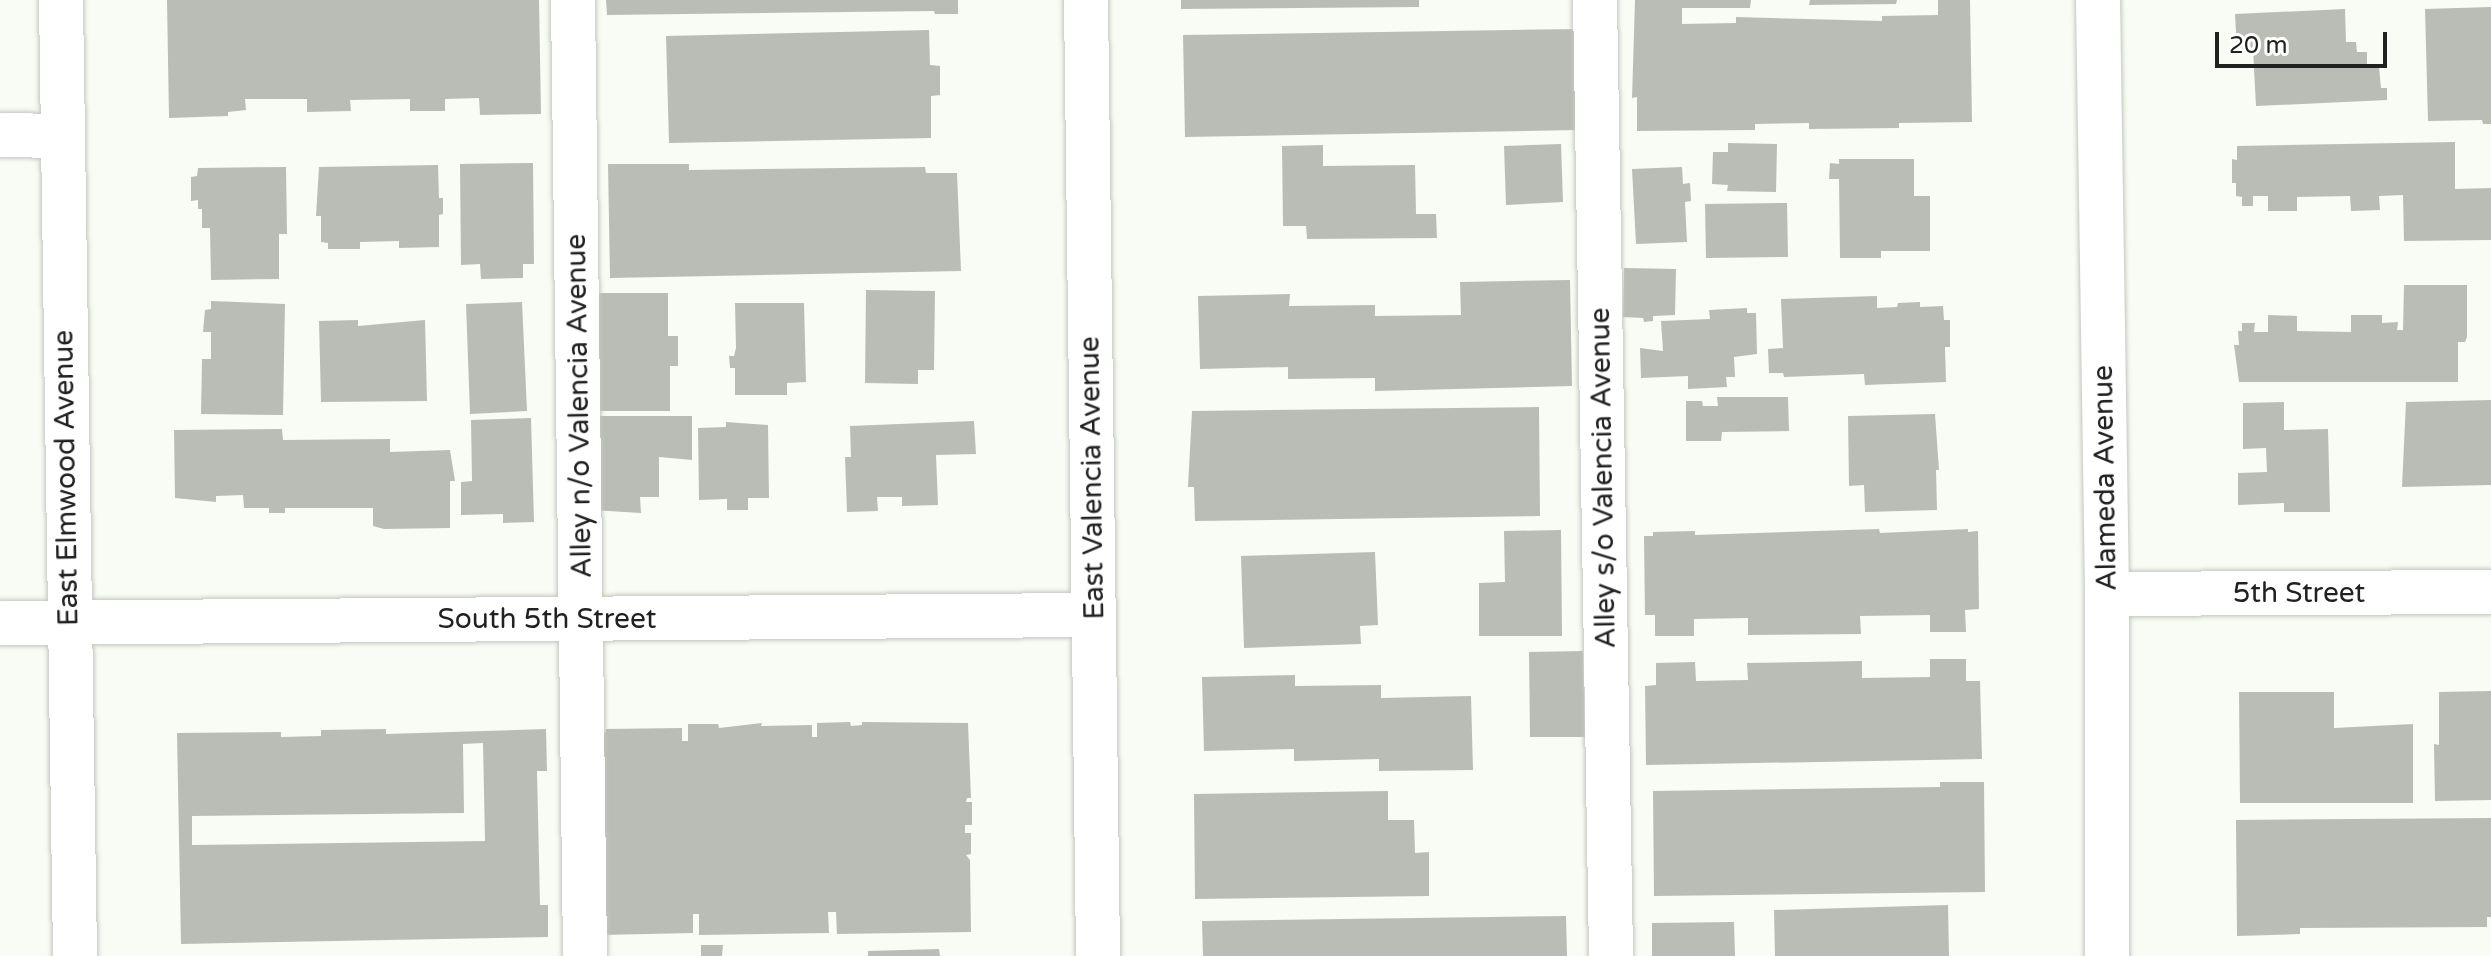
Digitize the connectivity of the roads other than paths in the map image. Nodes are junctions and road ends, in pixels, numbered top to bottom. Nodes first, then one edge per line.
1 (61, 0) edge
2 (573, 0) edge
3 (1086, 0) edge
4 (1595, 0) edge
5 (2098, 0) edge
6 (0, 135) edge
7 (62, 136) junction
8 (2491, 592) edge
9 (2107, 594) junction
10 (1094, 615) junction
11 (581, 619) junction
12 (67, 622) junction
13 (0, 623) edge
14 (75, 956) edge
15 (585, 956) edge
16 (1098, 956) edge
17 (1611, 956) edge
18 (2107, 956) edge

1 - 7 street, East Elmwood Avenue
2 - 11 street, Alley n/o Valencia Avenue
3 - 10 street, East Valencia Avenue
4 - 17 street, Alley s/o Valencia Avenue
5 - 9 street, Alameda Avenue
6 - 7 street
7 - 12 street, East Elmwood Avenue
8 - 9 street, 5th Street
9 - 18 street, Alameda Avenue
10 - 11 street, South 5th Street
10 - 16 street, East Valencia Avenue
11 - 12 street, South 5th Street
11 - 15 street, Alley n/o Valencia Avenue
12 - 13 street, South 5th Street
12 - 14 street, East Elmwood Avenue

